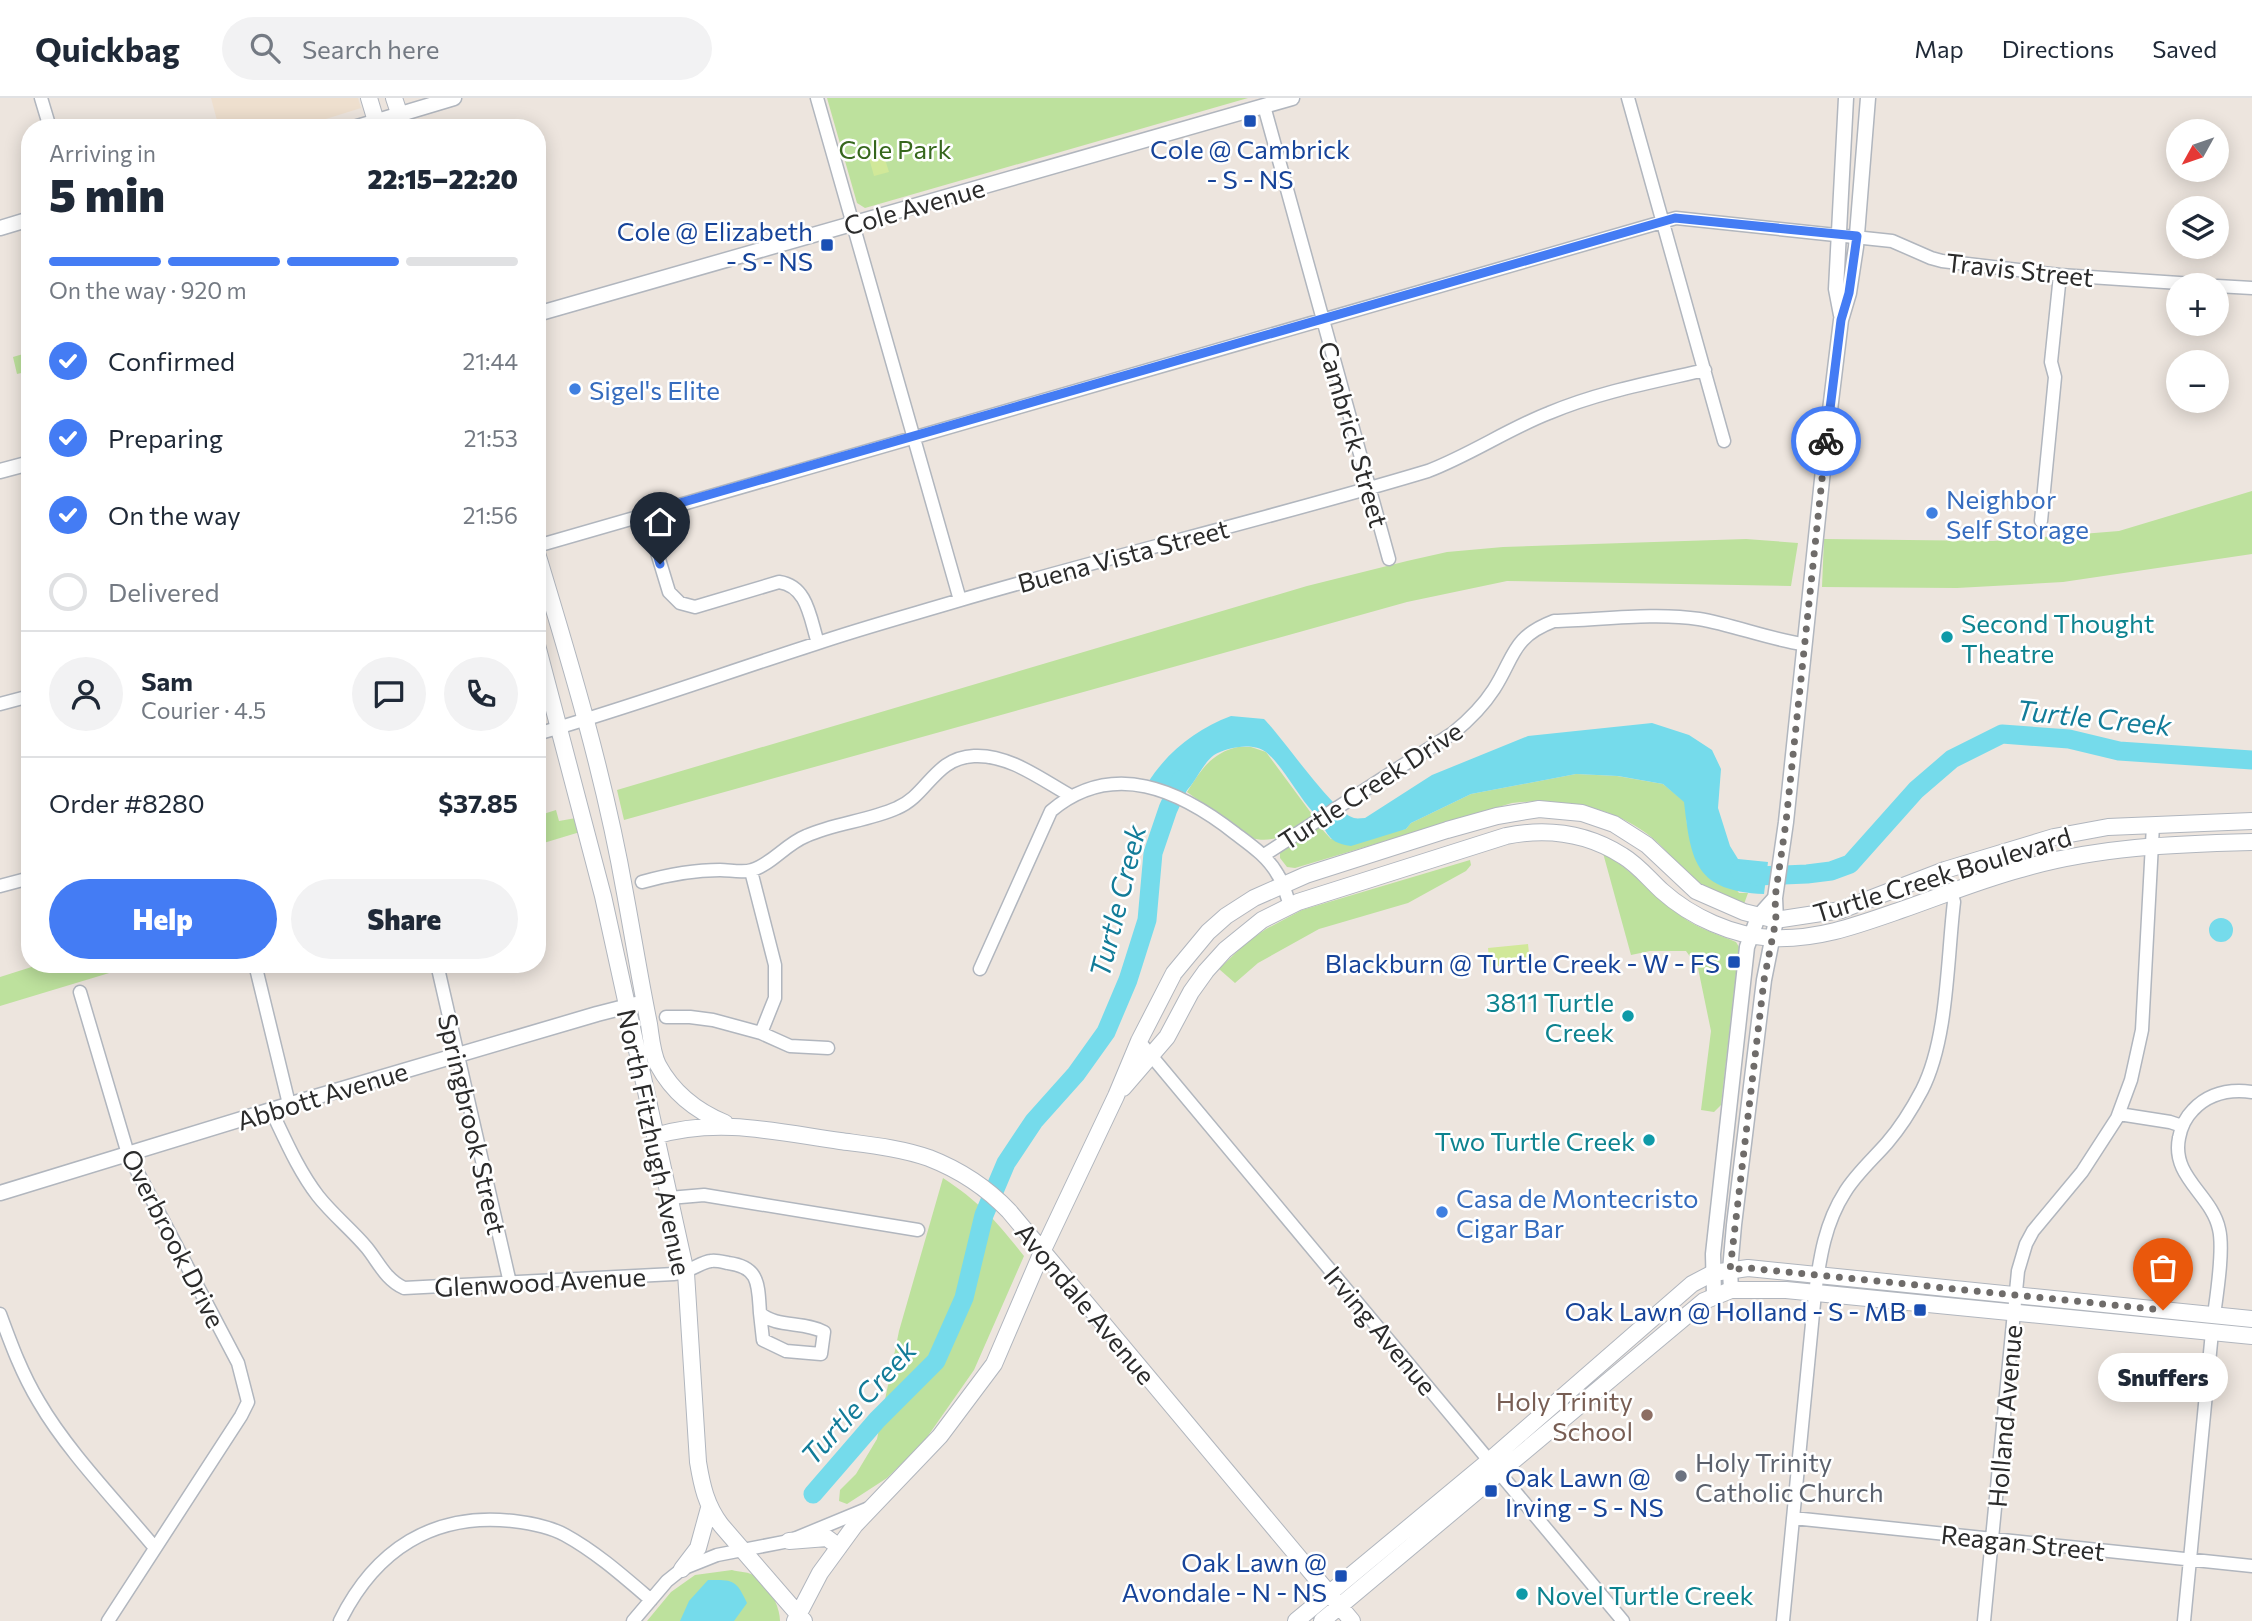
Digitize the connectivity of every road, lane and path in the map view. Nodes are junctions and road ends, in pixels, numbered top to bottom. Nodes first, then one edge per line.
1 (41, 98) edge
2 (369, 98) edge
3 (454, 98) edge
4 (817, 98) edge
5 (1292, 98) edge
6 (1628, 98) edge
7 (1846, 98) edge
8 (1868, 98) edge
9 (1264, 106) junction
10 (399, 113) edge
11 (47, 119) edge
12 (375, 119) edge
13 (21, 222) edge
14 (1663, 222) junction
15 (853, 223) junction
16 (0, 228) edge
17 (1839, 234) junction
18 (1857, 236) junction
19 (2059, 281) junction
20 (2166, 284) edge
21 (2229, 287) edge
22 (2252, 288) edge
23 (546, 311) edge
24 (1323, 320) junction
25 (1841, 320) junction
26 (1705, 370) junction
27 (914, 437) junction
28 (1724, 441) dead end
29 (21, 465) edge
30 (0, 471) edge
31 (1369, 489) junction
32 (645, 513) junction
33 (2041, 522) dead end
34 (546, 542) edge
35 (1389, 559) dead end
36 (546, 584) edge
37 (960, 600) junction
38 (818, 643) junction
39 (1803, 644) junction
40 (546, 677) edge
41 (21, 698) edge
42 (0, 704) edge
43 (586, 720) junction
44 (560, 728) junction
45 (546, 732) edge
46 (1041, 779) junction
47 (1071, 796) junction
48 (1055, 808) junction
49 (2252, 821) edge
50 (1472, 823) junction
51 (2153, 825) junction
52 (2252, 842) edge
53 (1478, 844) junction
54 (2152, 846) junction
55 (1264, 855) junction
56 (751, 870) junction
57 (1945, 870) junction
58 (21, 880) edge
59 (642, 882) dead end
60 (1282, 884) junction
61 (0, 886) edge
62 (625, 891) junction
63 (1951, 892) junction
64 (603, 896) junction
65 (1775, 898) junction
66 (1290, 905) junction
67 (1758, 917) junction
68 (1776, 920) junction
69 (1750, 936) junction
70 (1773, 938) junction
71 (1187, 956) junction
72 (980, 969) dead end
73 (1206, 971) junction
74 (257, 973) edge
75 (439, 973) edge
76 (80, 992) dead end
77 (645, 1003) junction
78 (625, 1007) junction
79 (666, 1017) dead end
80 (761, 1033) junction
81 (1139, 1041) junction
82 (828, 1048) dead end
83 (457, 1055) junction
84 (1152, 1057) junction
85 (657, 1063) joint
86 (2252, 1092) edge
87 (1116, 1096) junction
88 (289, 1104) junction
89 (271, 1110) junction
90 (2119, 1114) junction
91 (734, 1126) junction
92 (1728, 1126) junction
93 (2182, 1126) junction
94 (1746, 1129) junction
95 (655, 1136) junction
96 (128, 1154) junction
97 (0, 1193) edge
98 (669, 1198) junction
99 (918, 1230) dead end
100 (1038, 1246) junction
101 (1721, 1271) junction
102 (686, 1273) junction
103 (1817, 1276) junction
104 (510, 1283) junction
105 (1731, 1290) junction
106 (1815, 1293) junction
107 (1714, 1295) junction
108 (2015, 1295) junction
109 (2014, 1312) junction
110 (760, 1313) junction
111 (0, 1314) edge
112 (2214, 1315) junction
113 (2252, 1319) edge
114 (2212, 1332) junction
115 (2252, 1336) edge
116 (1598, 1365) junction
117 (1610, 1380) junction
118 (1490, 1460) junction
119 (1500, 1473) junction
120 (875, 1503) junction
121 (709, 1508) junction
122 (1793, 1518) junction
123 (1992, 1539) junction
124 (789, 1541) junction
125 (839, 1547) junction
126 (155, 1548) junction
127 (741, 1549) junction
128 (2190, 1559) junction
129 (2252, 1566) edge
130 (682, 1569) junction
131 (651, 1600) junction
132 (1334, 1600) junction
133 (799, 1619) edge
134 (108, 1621) edge
135 (340, 1621) edge
136 (633, 1621) edge
137 (1296, 1621) edge
138 (1322, 1621) edge
139 (1352, 1621) edge
140 (1623, 1621) edge
141 (1783, 1621) edge
142 (1984, 1621) edge
143 (2184, 1621) edge

1 - 11 street
2 - 12 main road
3 - 10 street
4 - 15 street
5 - 9 street, Cole Avenue
6 - 14 street
7 - 17 street
8 - 18 street
9 - 15 street, Cole Avenue
9 - 24 street, Cambrick Street
13 - 16 street
14 - 17 street, Travis Street
14 - 24 street, Travis Street
14 - 26 street
15 - 23 street, Cole Avenue
15 - 27 street
17 - 18 street, Travis Street
17 - 25 street
18 - 19 street, Travis Street
18 - 25 street
19 - 20 street, Travis Street
19 - 33 street
21 - 22 street
24 - 27 street, Travis Street
24 - 31 street, Cambrick Street
25 - 39 street
26 - 28 street
26 - 31 street, Buena Vista Street
27 - 32 street, Travis Street
27 - 37 street
29 - 30 street
31 - 35 street, Cambrick Street
31 - 37 street, Buena Vista Street
32 - 34 street, Travis Street
32 - 38 street
36 - 43 main road, North Fitzhugh Avenue
37 - 38 street, Buena Vista Street
38 - 43 street, Buena Vista Street
39 - 55 street, Turtle Creek Drive
39 - 65 street
40 - 44 main road, North Fitzhugh Avenue
41 - 42 street
43 - 44 street, Buena Vista Street
43 - 62 main road, North Fitzhugh Avenue
44 - 45 street, Buena Vista Street
44 - 64 main road, North Fitzhugh Avenue
46 - 47 street
46 - 48 street
46 - 56 street
47 - 48 street
47 - 55 street
48 - 72 street
49 - 51 main road, Turtle Creek Boulevard
50 - 53 main road
50 - 60 main road, Turtle Creek Boulevard
50 - 67 main road, Turtle Creek Boulevard
51 - 54 street, Holland Avenue
51 - 57 main road, Turtle Creek Boulevard
52 - 54 main road, Turtle Creek Boulevard
53 - 66 main road, Turtle Creek Boulevard
53 - 69 main road, Turtle Creek Boulevard
54 - 63 main road, Turtle Creek Boulevard
54 - 90 street, Holland Avenue
55 - 60 street
56 - 59 street
56 - 80 street
57 - 63 main road
57 - 68 main road, Turtle Creek Boulevard
58 - 61 street
60 - 66 street
60 - 71 main road, Turtle Creek Boulevard
62 - 64 main road
62 - 77 main road, North Fitzhugh Avenue
63 - 70 main road, Turtle Creek Boulevard
63 - 103 street
64 - 78 main road, North Fitzhugh Avenue
65 - 67 street
65 - 68 street
66 - 73 main road, Turtle Creek Boulevard
67 - 68 main road, Turtle Creek Boulevard
67 - 69 street
68 - 70 street
69 - 70 main road, Turtle Creek Boulevard
69 - 92 street
70 - 94 street
71 - 73 main road
71 - 81 main road, Turtle Creek Boulevard
73 - 84 main road, Turtle Creek Boulevard
74 - 88 street
75 - 83 street, Springbrook Street
76 - 96 street, Overbrook Drive
77 - 78 street, Abbott Avenue
77 - 85 main road, North Fitzhugh Avenue
78 - 83 street, Abbott Avenue
78 - 95 main road, North Fitzhugh Avenue
79 - 80 street
80 - 82 street
81 - 84 street, Irving Avenue
81 - 87 main road, Turtle Creek Boulevard
83 - 88 street, Abbott Avenue
83 - 104 street, Springbrook Street
84 - 87 main road, Turtle Creek Boulevard
84 - 118 street, Irving Avenue
85 - 91 main road, Avondale Avenue
86 - 93 street
87 - 100 main road, Turtle Creek Boulevard
88 - 89 street, Abbott Avenue
89 - 96 street, Abbott Avenue
89 - 104 street, Glenwood Avenue
90 - 93 street
90 - 108 street, Holland Avenue
91 - 95 main road, Avondale Avenue
91 - 100 main road, Avondale Avenue
92 - 94 street
92 - 101 street
93 - 112 street
94 - 101 street
95 - 98 main road, North Fitzhugh Avenue
96 - 97 street, Abbott Avenue
96 - 126 street, Overbrook Drive
98 - 99 street
98 - 102 main road, North Fitzhugh Avenue
100 - 120 main road, Turtle Creek Boulevard
100 - 132 main road, Avondale Avenue
101 - 103 main road
101 - 105 street
101 - 107 street
101 - 116 main road
102 - 104 street, Glenwood Avenue
102 - 110 street, Glenwood Avenue
102 - 121 main road, North Fitzhugh Avenue
103 - 106 street
103 - 108 main road
105 - 106 main road
105 - 107 main road
106 - 109 main road
106 - 122 street
107 - 117 main road
108 - 109 street, Holland Avenue
108 - 112 main road
109 - 114 main road
109 - 123 street, Holland Avenue
110 - 110 street, Glenwood Avenue
111 - 126 street
112 - 113 main road
112 - 114 main road
114 - 115 main road
114 - 128 street
116 - 117 main road
116 - 118 main road
117 - 119 main road
118 - 119 street, Irving Avenue
118 - 132 main road
119 - 132 main road
119 - 140 street, Irving Avenue
120 - 124 street, Turtle Creek Boulevard
120 - 125 main road
121 - 127 main road, North Fitzhugh Avenue
121 - 130 main road
122 - 123 street, Reagan Street
122 - 141 street
123 - 128 street, Reagan Street
123 - 142 street, Holland Avenue
124 - 125 main road
124 - 127 street, Turtle Creek Boulevard
125 - 133 main road
126 - 134 street
127 - 130 street, Turtle Creek Boulevard
127 - 133 main road, North Fitzhugh Avenue
128 - 129 street, Reagan Street
128 - 143 street
130 - 131 street
131 - 135 street
131 - 136 street
132 - 137 main road
132 - 138 main road
132 - 139 main road, Avondale Avenue

